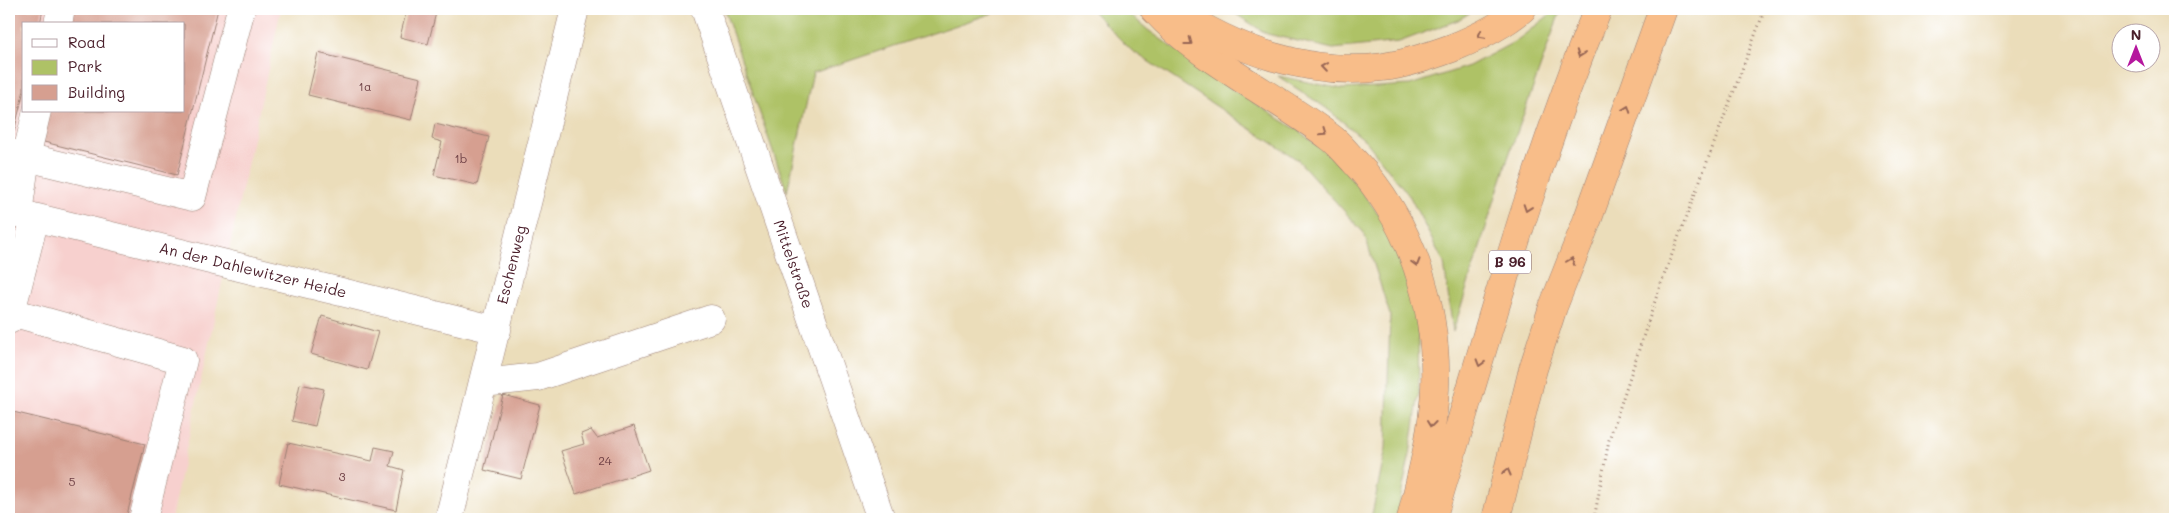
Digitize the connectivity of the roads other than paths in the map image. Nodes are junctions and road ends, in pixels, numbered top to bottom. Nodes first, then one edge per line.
1 (61, 9) edge
2 (241, 9) edge
3 (575, 9) edge
4 (705, 9) edge
5 (1154, 9) edge
6 (1174, 9) edge
7 (1522, 9) edge
8 (1598, 9) edge
9 (1663, 9) edge
10 (58, 22) edge
11 (37, 112) edge
12 (17, 155) edge
13 (20, 214) edge
14 (13, 284) edge
15 (10, 316) edge
16 (711, 319) dead end
17 (497, 330) junction
18 (484, 383) junction
19 (143, 519) edge
20 (449, 519) edge
21 (881, 519) edge
22 (1411, 519) edge
23 (1432, 519) edge
24 (1496, 519) edge

1 - 10 street
2 - 12 street
3 - 17 street, Eschenweg
4 - 21 street, Mittelstraße
5 -> 22 highway
7 -> 6 highway
8 -> 23 highway, B 96
24 -> 9 highway
11 - 12 street
12 - 13 street
13 - 14 street
13 - 17 street, An der Dahlewitzer Heide
14 - 15 street
15 - 19 street
16 - 18 street
17 - 18 street, Eschenweg
18 - 20 street, Eschenweg

